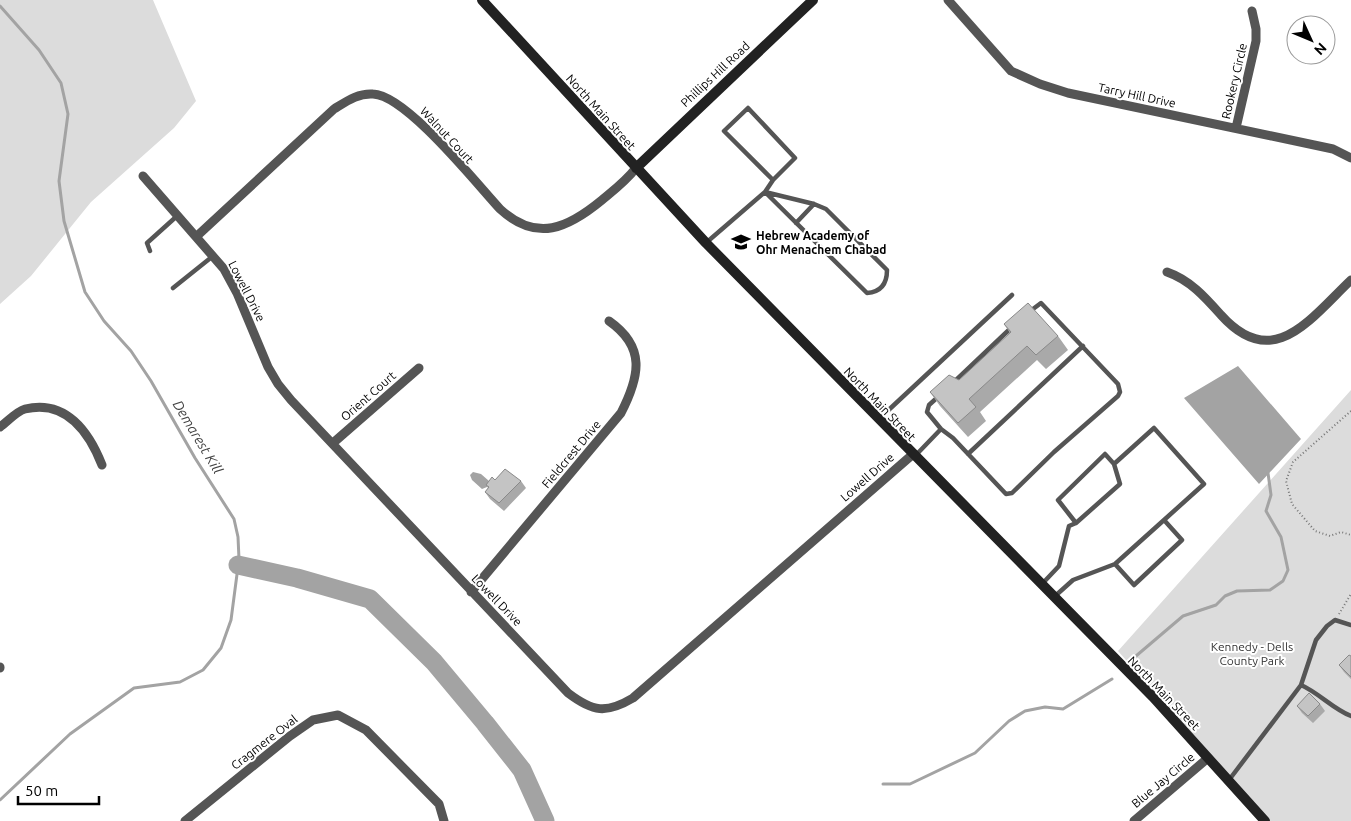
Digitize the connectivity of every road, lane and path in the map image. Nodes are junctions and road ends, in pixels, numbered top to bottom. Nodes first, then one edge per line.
1 (482, 0) edge
2 (813, 0) edge
3 (948, 0) edge
4 (1252, 11) dead end
5 (1236, 128) junction
6 (1351, 158) edge
7 (636, 168) junction
8 (143, 176) dead end
9 (773, 180) junction
10 (765, 192) junction
11 (814, 204) junction
12 (178, 215) junction
13 (796, 223) junction
14 (197, 236) junction
15 (706, 243) junction
16 (150, 251) dead end
17 (214, 256) junction
18 (1167, 272) dead end
19 (1351, 280) edge
20 (173, 288) dead end
21 (1012, 294) dead end
22 (1024, 316) edge
23 (609, 320) dead end
24 (1017, 323) edge
25 (1083, 346) junction
26 (419, 368) dead end
27 (948, 387) edge
28 (942, 393) edge
29 (1351, 411) edge
30 (879, 419) junction
31 (0, 427) edge
32 (941, 429) junction
33 (333, 443) junction
34 (968, 454) junction
35 (913, 456) junction
36 (1114, 464) junction
37 (102, 465) dead end
38 (1164, 520) junction
39 (1076, 523) junction
40 (1351, 535) edge
41 (1116, 564) junction
42 (1041, 585) junction
43 (471, 592) junction
44 (1351, 594) edge
45 (1053, 597) junction
46 (1335, 620) junction
47 (1351, 625) edge
48 (1301, 685) junction
49 (1351, 716) edge
50 (1208, 758) junction
51 (1229, 781) junction
52 (185, 821) edge
53 (444, 821) edge
54 (1134, 821) edge
55 (1265, 821) edge

1 - 7 street, North Main Street
2 - 7 street, Phillips Hill Road
3 - 5 street, Tarry Hill Drive
4 - 5 street, Rookery Circle
5 - 6 street, Tarry Hill Drive
7 - 14 street, Walnut Court
7 - 15 street, North Main Street
8 - 12 street, Lowell Drive
9 - 9 lane
9 - 10 lane
10 - 11 lane
10 - 13 lane
10 - 15 lane
11 - 13 lane
11 - 13 lane
12 - 14 street, Lowell Drive
12 - 16 lane
14 - 17 street, Lowell Drive
15 - 30 street, North Main Street
17 - 20 lane
17 - 33 street, Lowell Drive
18 - 19 street
21 - 30 lane
22 - 25 lane
23 - 43 street, Fieldcrest Drive
24 - 27 lane
25 - 34 lane
25 - 34 lane
26 - 33 street, Orient Court
28 - 32 lane
29 - 40 path
30 - 35 street, North Main Street
31 - 37 street
32 - 34 lane
32 - 35 lane
33 - 43 street, Lowell Drive
35 - 42 street, North Main Street
35 - 43 street, Lowell Drive
36 - 38 lane
36 - 39 lane
36 - 39 lane
38 - 41 lane
38 - 41 lane
39 - 42 lane
41 - 45 lane
42 - 45 street, North Main Street
44 - 46 path
45 - 50 street, North Main Street
46 - 47 lane
46 - 48 lane
48 - 49 lane
48 - 51 lane
50 - 51 street, North Main Street
50 - 54 street, Blue Jay Circle
51 - 55 street, North Main Street
52 - 53 street, Cragmere Oval

